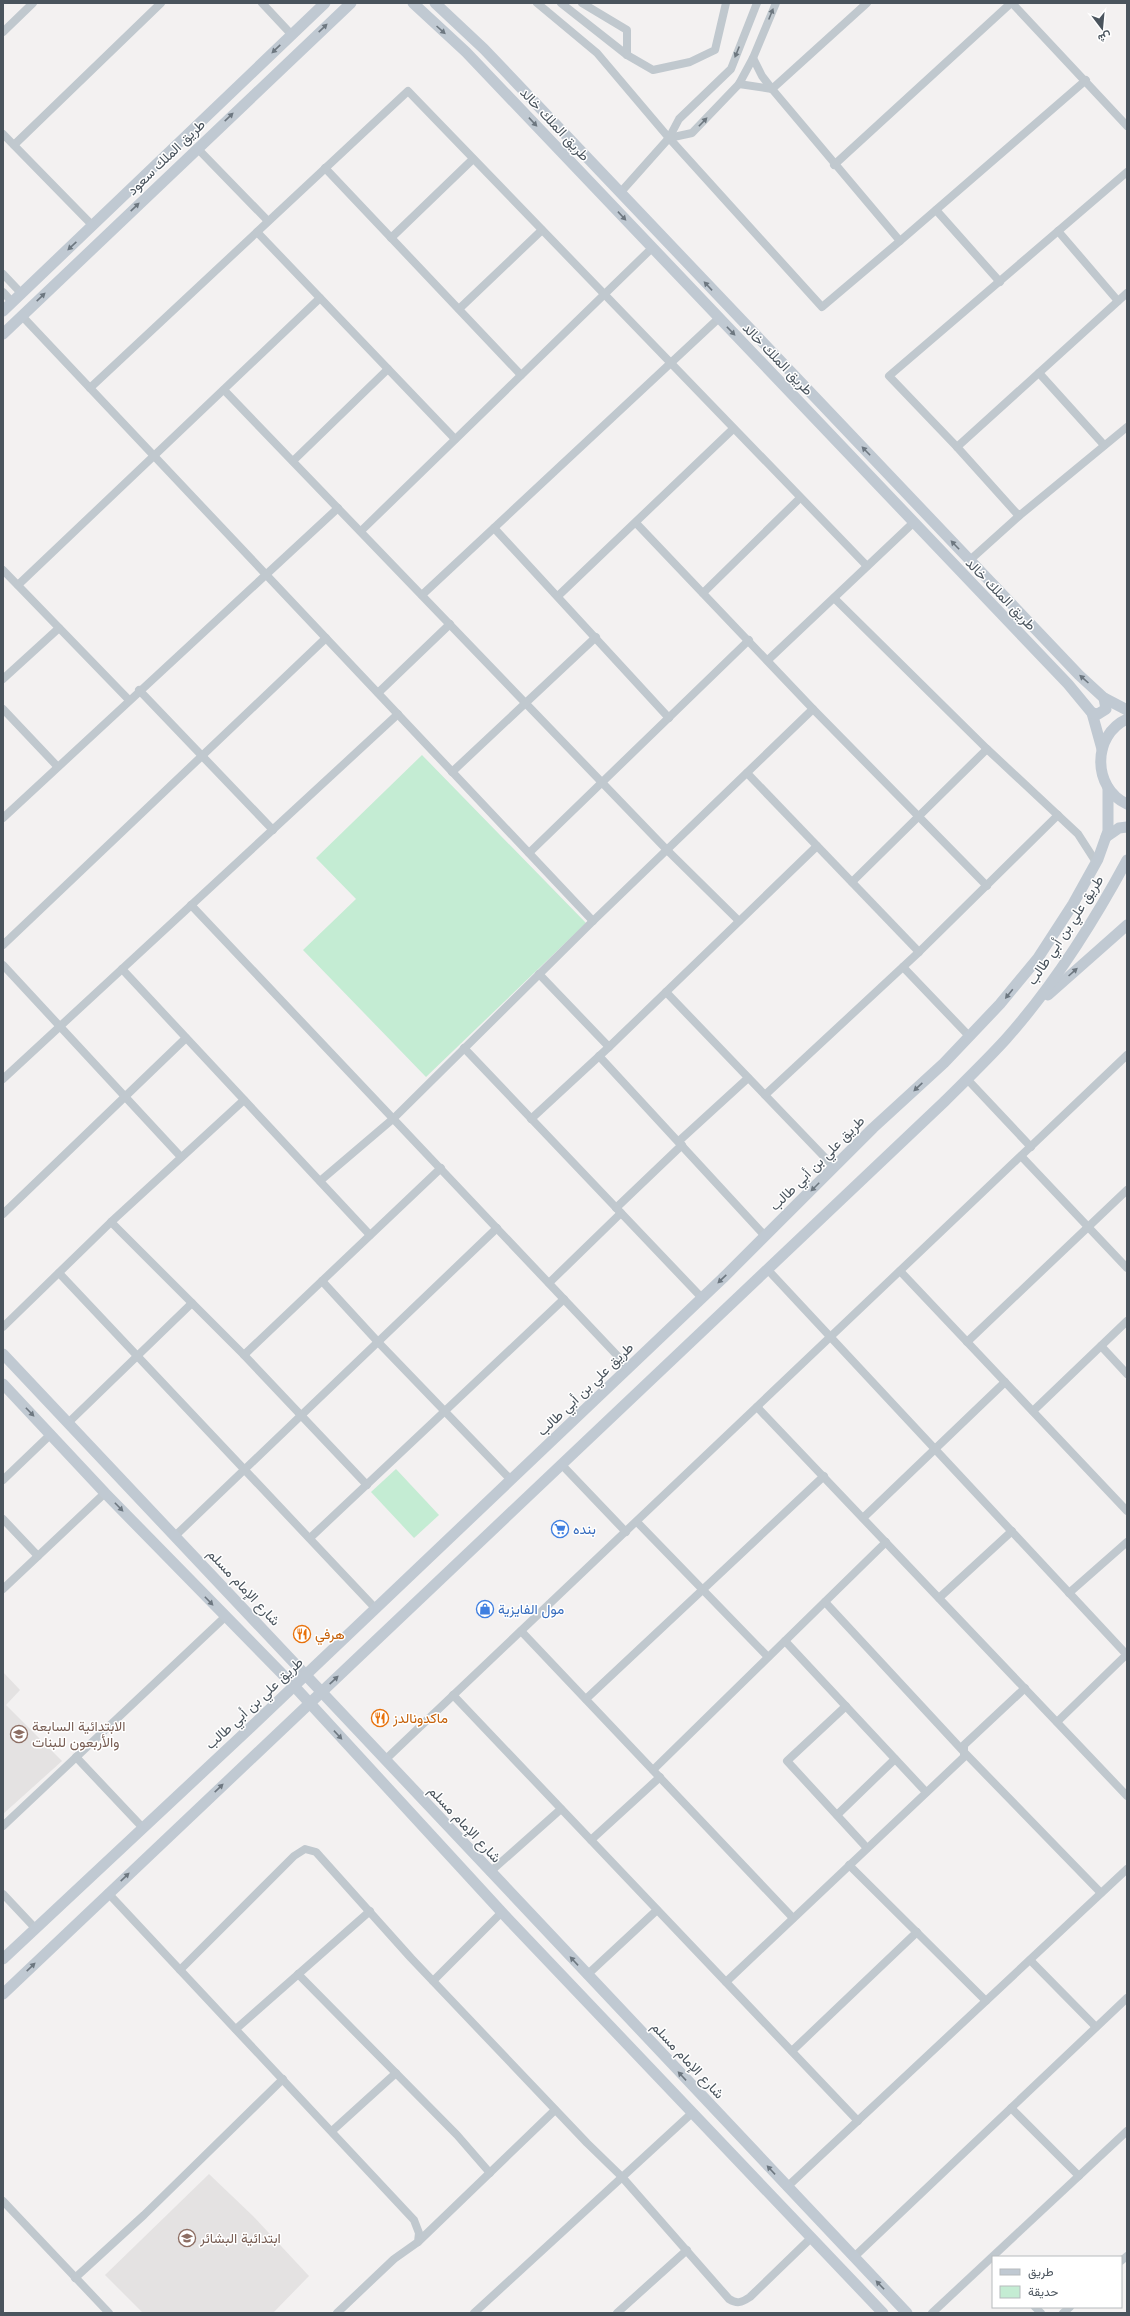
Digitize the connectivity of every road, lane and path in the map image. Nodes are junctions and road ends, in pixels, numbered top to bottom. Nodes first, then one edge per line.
1 (33, 3) edge
2 (161, 3) edge
3 (262, 3) edge
4 (325, 3) edge
5 (351, 3) edge
6 (537, 3) edge
7 (561, 3) edge
8 (582, 3) edge
9 (726, 3) edge
10 (757, 3) edge
11 (776, 3) edge
12 (867, 3) edge
13 (1012, 3) edge
14 (415, 4) edge
15 (439, 5) edge
16 (3, 32) edge
17 (291, 34) junction
18 (627, 55) junction
19 (753, 58) junction
20 (1086, 80) junction
21 (739, 84) junction
22 (772, 89) junction
23 (1127, 126) edge
24 (3, 134) edge
25 (669, 138) junction
26 (14, 145) junction
27 (197, 148) junction
28 (473, 159) junction
29 (834, 165) junction
30 (325, 168) junction
31 (1127, 172) edge
32 (620, 193) junction
33 (936, 210) junction
34 (268, 221) junction
35 (93, 226) junction
36 (542, 230) junction
37 (1058, 231) junction
38 (257, 232) junction
39 (391, 238) junction
40 (900, 241) junction
41 (652, 248) junction
42 (3, 274) edge
43 (1000, 282) junction
44 (3, 292) edge
45 (1127, 293) edge
46 (21, 294) junction
47 (603, 295) junction
48 (320, 298) junction
49 (1118, 301) junction
50 (12, 302) junction
51 (458, 309) junction
52 (3, 311) edge
53 (22, 316) junction
54 (719, 318) junction
55 (3, 334) edge
56 (670, 364) junction
57 (388, 370) junction
58 (1039, 373) junction
59 (521, 375) junction
60 (90, 388) junction
61 (224, 390) junction
62 (1127, 427) edge
63 (733, 429) junction
64 (454, 439) junction
65 (1104, 445) junction
66 (957, 447) junction
67 (154, 456) junction
68 (293, 461) junction
69 (800, 498) junction
70 (338, 508) junction
71 (1019, 516) junction
72 (636, 522) junction
73 (913, 523) junction
74 (494, 528) junction
75 (360, 531) junction
76 (970, 560) junction
77 (867, 566) junction
78 (3, 570) edge
79 (265, 574) junction
80 (18, 585) junction
81 (703, 593) junction
82 (422, 595) junction
83 (558, 596) junction
84 (834, 598) junction
85 (450, 624) junction
86 (59, 628) junction
87 (596, 637) junction
88 (326, 638) junction
89 (749, 640) junction
90 (768, 660) junction
91 (3, 679) edge
92 (139, 690) junction
93 (378, 693) junction
94 (1104, 698) junction
95 (129, 700) junction
96 (526, 702) junction
97 (3, 709) edge
98 (813, 709) junction
99 (1127, 710) edge
100 (1092, 713) junction
101 (398, 714) junction
102 (669, 718) junction
103 (1127, 719) edge
104 (988, 749) junction
105 (1102, 749) junction
106 (203, 756) junction
107 (57, 766) junction
108 (452, 772) junction
109 (747, 773) junction
110 (603, 783) junction
111 (1108, 788) junction
112 (1127, 804) edge
113 (1058, 815) junction
114 (919, 816) junction
115 (3, 818) edge
116 (1127, 827) edge
117 (273, 830) junction
118 (1106, 837) junction
119 (817, 846) junction
120 (667, 850) junction
121 (529, 853) junction
122 (1127, 860) edge
123 (1096, 862) junction
124 (852, 882) junction
125 (987, 886) junction
126 (191, 905) junction
127 (593, 921) junction
128 (739, 921) junction
129 (1127, 925) edge
130 (3, 945) edge
131 (919, 952) junction
132 (3, 965) edge
133 (903, 967) junction
134 (122, 969) junction
135 (539, 974) junction
136 (666, 992) junction
137 (1024, 1017) junction
138 (60, 1026) junction
139 (969, 1036) junction
140 (186, 1038) junction
141 (609, 1047) junction
142 (464, 1048) junction
143 (1127, 1055) edge
144 (599, 1056) junction
145 (3, 1078) edge
146 (748, 1078) junction
147 (967, 1079) junction
148 (765, 1095) junction
149 (126, 1096) junction
150 (244, 1100) junction
151 (394, 1118) junction
152 (531, 1119) junction
153 (680, 1143) junction
154 (1031, 1147) junction
155 (1021, 1156) junction
156 (181, 1157) junction
157 (834, 1167) junction
158 (441, 1168) junction
159 (320, 1181) junction
160 (1127, 1190) edge
161 (618, 1210) junction
162 (3, 1214) edge
163 (111, 1222) junction
164 (1089, 1227) junction
165 (497, 1228) junction
166 (370, 1235) junction
167 (765, 1236) junction
168 (1127, 1268) edge
169 (768, 1270) junction
170 (900, 1271) junction
171 (58, 1273) junction
172 (322, 1281) junction
173 (549, 1283) junction
174 (702, 1298) junction
175 (564, 1299) junction
176 (192, 1303) junction
177 (1127, 1321) edge
178 (3, 1327) edge
179 (831, 1337) junction
180 (378, 1342) junction
181 (967, 1342) junction
182 (1101, 1346) junction
183 (3, 1354) edge
184 (138, 1356) junction
185 (244, 1356) junction
186 (629, 1368) junction
187 (1127, 1374) edge
188 (1005, 1382) junction
189 (3, 1384) edge
190 (757, 1407) junction
191 (446, 1410) junction
192 (1033, 1412) junction
193 (301, 1416) junction
194 (68, 1423) junction
195 (51, 1434) junction
196 (936, 1450) junction
197 (562, 1465) junction
198 (245, 1470) junction
199 (824, 1476) junction
200 (3, 1480) edge
201 (511, 1480) junction
202 (367, 1485) junction
203 (105, 1493) junction
204 (1127, 1512) edge
205 (864, 1518) junction
206 (3, 1519) edge
207 (637, 1522) junction
208 (1012, 1531) junction
209 (626, 1532) junction
210 (176, 1536) junction
211 (310, 1538) junction
212 (886, 1542) junction
213 (1127, 1542) edge
214 (38, 1556) junction
215 (3, 1589) edge
216 (704, 1589) junction
217 (1069, 1593) junction
218 (939, 1598) junction
219 (825, 1602) junction
220 (376, 1608) junction
221 (225, 1617) junction
222 (521, 1631) junction
223 (785, 1641) junction
224 (1127, 1655) edge
225 (768, 1657) junction
226 (306, 1675) junction
227 (294, 1686) junction
228 (1025, 1688) junction
229 (321, 1692) junction
230 (453, 1695) junction
231 (586, 1699) junction
232 (309, 1703) junction
233 (846, 1706) junction
234 (1057, 1722) junction
235 (964, 1752) junction
236 (76, 1758) junction
237 (895, 1759) junction
238 (385, 1760) junction
239 (653, 1770) junction
240 (660, 1777) junction
241 (926, 1792) junction
242 (1127, 1796) edge
243 (561, 1809) junction
244 (837, 1816) junction
245 (3, 1826) edge
246 (143, 1828) junction
247 (591, 1840) junction
248 (867, 1848) junction
249 (849, 1865) junction
250 (1127, 1868) edge
251 (490, 1872) junction
252 (108, 1893) junction
253 (1101, 1893) junction
254 (3, 1894) edge
255 (657, 1910) junction
256 (370, 1911) junction
257 (502, 1912) junction
258 (793, 1918) junction
259 (35, 1928) junction
260 (917, 1932) junction
261 (3, 1959) edge
262 (1030, 1960) junction
263 (180, 1970) junction
264 (298, 1974) junction
265 (587, 1975) junction
266 (433, 1981) junction
267 (726, 1982) junction
268 (3, 1994) edge
269 (1127, 1998) edge
270 (986, 2001) junction
271 (1096, 2027) junction
272 (236, 2029) junction
273 (792, 2051) junction
274 (396, 2073) junction
275 (283, 2079) junction
276 (1011, 2108) junction
277 (555, 2110) junction
278 (692, 2113) junction
279 (858, 2121) junction
280 (332, 2131) junction
281 (1127, 2131) edge
282 (490, 2173) junction
283 (1079, 2176) junction
284 (622, 2177) junction
285 (787, 2187) junction
286 (3, 2201) edge
287 (811, 2238) junction
288 (418, 2242) junction
289 (687, 2250) junction
290 (996, 2256) edge
291 (854, 2257) junction
292 (990, 2262) edge
293 (75, 2278) junction
294 (109, 2313) edge
295 (337, 2313) edge
296 (474, 2313) edge
297 (617, 2313) edge
298 (883, 2313) edge
299 (907, 2313) edge
300 (932, 2313) edge

1 - 16 street
2 - 26 street
3 - 17 street
4 - 17 main road, طريق الملك سعود
27 -> 5 main road, طريق الملك سعود
6 - 25 street
7 - 18 street
8 - 18 street
9 - 18 street
10 -> 25 street
19 -> 11 street
12 - 22 street
13 - 20 street
13 - 29 street
14 -> 41 main road, طريق الملك خالد
15 - 32 main road, طريق الملك خالد
17 -> 35 main road, طريق الملك سعود
19 - 21 street
19 - 22 street
20 - 23 street
20 - 33 street
21 - 22 street
25 -> 21 street
22 - 29 street
24 - 26 street
25 - 32 street
25 - 40 street
26 - 35 street
27 - 34 street
53 -> 27 main road, طريق الملك سعود
28 - 30 street
28 - 36 street
28 - 39 street
29 - 40 street
30 - 34 street
30 - 39 street
31 - 37 street
76 -> 32 main road, طريق الملك خالد
33 - 40 street
33 - 43 street
34 - 38 street
35 -> 46 main road, طريق الملك سعود
36 - 47 street
36 - 51 street
37 - 43 street
37 - 49 street
38 - 48 street
38 - 60 street
39 - 51 street
41 - 47 street
41 - 54 main road, طريق الملك خالد
42 - 46 street
43 - 66 street
44 - 50 street
45 - 49 street
46 - 50 main road, طريق الملك سعود
47 - 56 street
47 - 59 street
48 - 57 street
48 - 61 street
49 - 58 street
50 - 52 main road, طريق الملك سعود
51 - 59 street
53 - 55 main road, طريق الملك سعود
53 - 60 street
54 - 56 street
54 -> 73 main road, طريق الملك خالد
56 - 63 street
56 - 74 street
57 - 64 street
57 - 68 street
58 - 65 street
58 - 66 street
59 - 64 street
60 - 67 street
61 - 67 street
61 - 68 street
62 - 65 street
63 - 69 street
63 - 72 street
64 - 75 street
65 - 71 street
66 - 71 street
67 - 79 street
67 - 80 street
68 - 70 street
69 - 77 street
69 - 81 street
70 - 75 street
70 - 79 street
71 - 76 street
72 - 81 street
72 - 83 street
73 - 77 street
73 - 100 main road, طريق الملك خالد
74 - 82 street
74 - 83 street
75 - 82 street
94 -> 76 main road, طريق الملك خالد
77 - 84 street
78 - 80 street
79 - 88 street
79 - 92 street
80 - 86 street
81 - 89 street
82 - 85 street
83 - 87 street
84 - 90 street
84 - 104 street
85 - 93 street
85 - 96 street
86 - 91 street
86 - 95 street
87 - 96 street
87 - 102 street
88 - 93 street
88 - 106 street
89 - 90 street
89 - 102 street
90 - 98 street
92 - 95 street
92 - 106 street
93 - 101 street
94 - 99 main road, طريق الملك خالد
94 - 100 main road
95 - 107 street
96 - 108 street
96 - 110 street
97 - 107 street
98 - 109 street
98 - 114 street
100 - 105 main road, طريق الملك خالد
101 - 108 street
101 - 117 street
102 - 110 street
103 - 105 main road
104 - 113 street
104 - 114 street
105 - 111 main road
106 - 117 street
106 - 130 street
107 - 115 street
108 - 121 street
109 - 119 street
109 - 120 street
110 - 120 street
110 - 121 street
111 - 112 main road
111 - 118 main road, طريق علي بن أبي طالب
113 - 123 street
113 - 125 street
114 - 124 street
114 - 125 street
116 - 118 main road
117 - 126 street
118 - 123 main road, طريق علي بن أبي طالب
119 - 124 street
119 - 128 street
120 - 127 street
120 - 128 street
121 - 127 street
122 - 137 main road, طريق علي بن أبي طالب
123 -> 139 main road, طريق علي بن أبي طالب
124 - 131 street
125 - 131 street
126 - 134 street
126 - 151 street
127 - 135 street
128 - 136 street
137 -> 129 main road
131 - 133 street
132 - 138 street
133 - 139 street
133 - 148 street
134 - 138 street
134 - 140 street
135 - 141 street
135 - 142 street
136 - 141 street
136 - 146 street
137 - 147 main road, طريق علي بن أبي طالب
138 - 145 street
138 - 149 street
139 -> 157 main road, طريق علي بن أبي طالب
140 - 149 street
140 - 150 street
141 - 144 street
142 - 151 street
142 - 152 street
143 - 154 street
144 - 152 street
144 - 153 street
146 - 148 street
146 - 153 street
147 - 154 street
147 - 169 main road, طريق علي بن أبي طالب
148 - 157 street
149 - 156 street
149 - 162 street
150 - 156 street
150 - 159 street
151 - 158 street
151 - 159 street
152 - 161 street
153 - 161 street
153 - 167 street
154 - 155 street
155 - 164 street
155 - 170 street
156 - 163 street
157 -> 167 main road, طريق علي بن أبي طالب
158 - 165 street
158 - 166 street
159 - 166 street
160 - 164 street
161 - 173 street
161 - 174 street
163 - 171 street
163 - 176 street
164 - 168 street
164 - 181 street
165 - 173 street
165 - 180 street
166 - 172 street
167 -> 174 main road, طريق علي بن أبي طالب
169 - 179 street
169 - 197 main road, طريق علي بن أبي طالب
170 - 179 street
170 - 181 street
171 - 178 street
171 - 184 street
172 - 180 street
172 - 185 street
173 - 175 street
174 - 186 main road, طريق علي بن أبي طالب
175 - 186 street
175 - 191 street
176 - 184 street
176 - 185 street
177 - 182 street
179 - 190 street
179 - 196 street
180 - 191 street
180 - 193 street
181 - 188 street
182 - 187 street
182 - 192 street
183 - 194 main road, شارع الإمام مسلم
184 - 194 street
184 - 198 street
185 - 193 street
186 - 201 main road, طريق علي بن أبي طالب
188 - 192 street
188 - 196 street
189 -> 195 main road
190 - 199 street
190 - 207 street
191 - 201 street
191 - 202 street
192 - 204 street
193 - 198 street
193 - 202 street
194 - 210 main road, شارع الإمام مسلم
195 - 200 street
195 - 203 main road
196 - 205 street
196 - 208 street
197 - 209 street
229 -> 197 main road, طريق علي بن أبي طالب
198 - 210 street
198 - 211 street
199 - 205 street
199 - 216 street
201 - 220 main road, طريق علي بن أبي طالب
202 - 211 street
203 - 214 street
203 -> 221 main road
205 - 212 street
206 - 214 street
207 - 209 street
207 - 216 street
208 - 217 street
208 - 218 street
209 - 222 street
210 - 226 main road, شارع الإمام مسلم
211 - 220 street
212 - 218 street
212 - 219 street
213 - 217 street
214 - 215 street
216 - 225 street
216 - 231 street
217 - 224 street
218 - 228 street
219 - 223 street
219 - 235 street
220 - 226 main road, طريق علي بن أبي طالب
221 - 227 main road
221 - 236 street
222 - 230 street
222 - 231 street
223 - 225 street
223 - 233 street
224 - 234 street
225 - 239 street
226 - 227 main road, طريق علي بن أبي طالب
226 - 229 main road, شارع الإمام مسلم
227 - 232 main road
227 - 246 main road, طريق علي بن أبي طالب
228 - 234 street
228 - 235 street
229 - 232 main road, طريق علي بن أبي طالب
229 - 238 main road, شارع الإمام مسلم
230 - 238 street
230 - 243 street
231 - 239 street
252 -> 232 main road, طريق علي بن أبي طالب
232 -> 257 main road
233 - 237 street
233 - 244 street
234 - 242 street
235 - 241 street
235 - 253 street
236 - 245 street
236 - 246 street
237 - 241 street
237 - 244 street
238 - 251 main road, شارع الإمام مسلم
239 - 240 street
240 - 247 street
240 - 258 street
241 - 248 street
243 - 247 street
243 - 251 street
244 - 248 street
246 - 259 main road, طريق علي بن أبي طالب
247 - 255 street
248 - 249 street
249 - 258 street
249 - 260 street
250 - 253 street
265 -> 251 main road, شارع الإمام مسلم
252 - 263 street
268 -> 252 main road, طريق علي بن أبي طالب
253 - 262 street
254 - 259 street
255 - 265 street
255 - 267 street
256 - 263 street
256 - 264 street
256 - 266 street
257 - 266 street
257 - 278 main road
258 - 267 street
259 - 261 main road, طريق علي بن أبي طالب
260 - 270 street
260 - 273 street
262 - 270 street
262 - 271 street
263 - 272 street
264 - 272 street
264 - 274 street
285 -> 265 main road, شارع الإمام مسلم
266 - 277 street
267 - 273 street
269 - 271 street
270 - 279 street
271 - 276 street
272 - 275 street
273 - 279 street
274 - 280 street
274 - 282 street
275 - 280 street
275 - 293 street
276 - 283 street
276 - 291 street
277 - 282 street
277 - 284 street
278 - 284 street
278 - 287 main road
279 - 285 street
280 - 288 street
281 - 283 street
282 - 288 street
283 - 290 street
284 - 289 street
284 - 296 street
285 - 291 main road, شارع الإمام مسلم
286 - 293 street
287 - 289 street
287 - 298 main road
288 - 295 street
289 - 297 street
299 -> 291 main road, شارع الإمام مسلم
292 - 300 street
293 - 294 street

